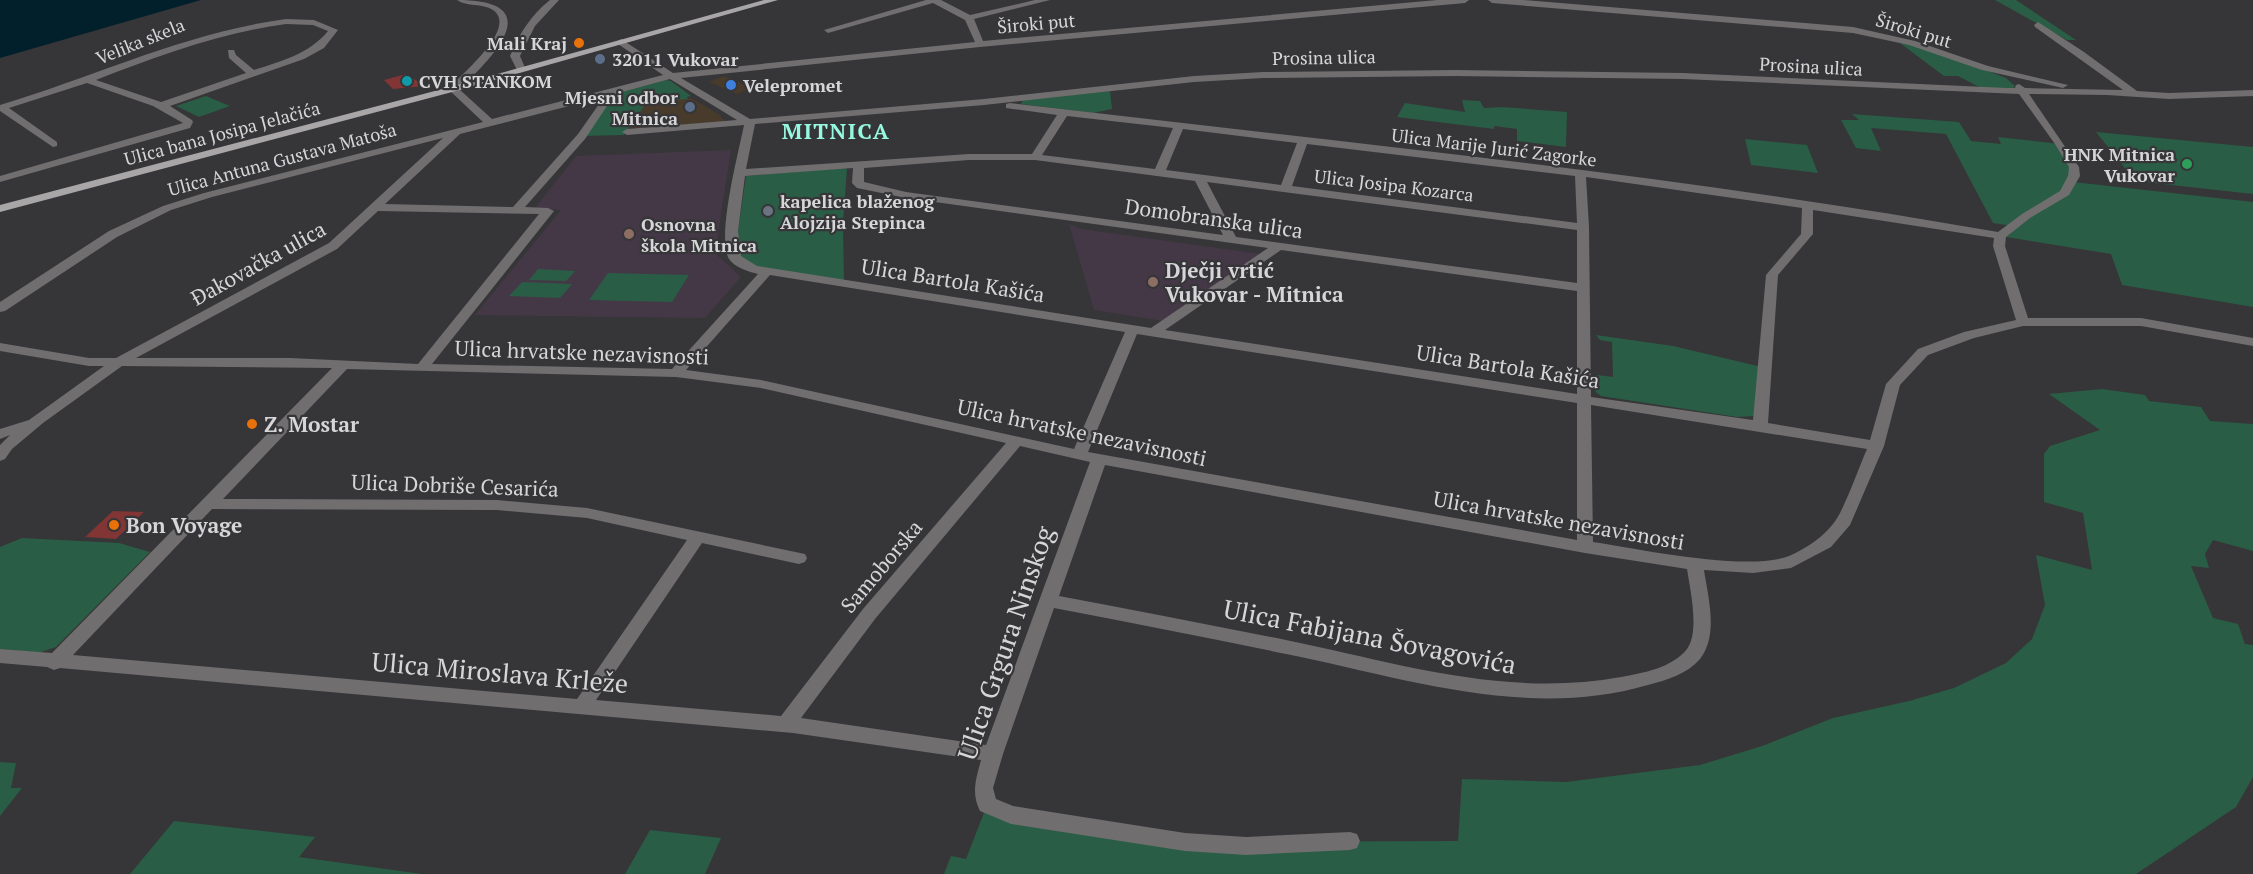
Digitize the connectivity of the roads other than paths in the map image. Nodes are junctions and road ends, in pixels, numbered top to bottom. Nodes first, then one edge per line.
1 (461, 0) edge
2 (555, 0) edge
3 (774, 0) edge
4 (934, 0) edge
5 (1046, 0) edge
6 (1465, 0) edge
7 (1492, 0) edge
8 (969, 18) junction
9 (2038, 25) dead end
10 (828, 30) dead end
11 (621, 42) junction
12 (981, 44) junction
13 (231, 52) dead end
14 (521, 70) junction
15 (253, 74) junction
16 (2012, 75) junction
17 (671, 76) junction
18 (87, 80) junction
19 (453, 89) junction
20 (611, 92) junction
21 (2023, 92) junction
22 (2107, 92) junction
23 (2253, 93) edge
24 (2135, 94) junction
25 (984, 102) junction
26 (160, 106) junction
27 (1, 108) edge
28 (1064, 112) junction
29 (490, 123) junction
30 (750, 123) junction
31 (1179, 126) junction
32 (456, 132) junction
33 (627, 132) dead end
34 (1303, 141) junction
35 (53, 144) dead end
36 (1035, 157) junction
37 (859, 166) junction
38 (741, 173) junction
39 (1159, 173) junction
40 (1580, 173) junction
41 (1200, 178) junction
42 (0, 179) edge
43 (1285, 189) junction
44 (1807, 205) junction
45 (377, 207) junction
46 (0, 209) edge
47 (516, 210) junction
48 (1583, 227) junction
49 (2000, 236) junction
50 (1232, 240) junction
51 (1278, 247) junction
52 (766, 272) junction
53 (1584, 288) junction
54 (0, 308) edge
55 (2023, 322) junction
56 (1133, 328) junction
57 (1155, 331) junction
58 (2253, 342) edge
59 (0, 347) edge
60 (120, 361) junction
61 (343, 365) junction
62 (422, 368) junction
63 (676, 373) junction
64 (1584, 400) junction
65 (38, 420) junction
66 (1760, 426) junction
67 (0, 434) edge
68 (1016, 441) junction
69 (1876, 447) junction
70 (1079, 454) junction
71 (0, 456) edge
72 (1099, 459) junction
73 (208, 504) junction
74 (698, 536) junction
75 (1585, 547) junction
76 (800, 558) dead end
77 (1695, 564) junction
78 (1048, 600) junction
79 (0, 656) edge
80 (54, 663) junction
81 (582, 706) junction
82 (786, 724) junction
83 (993, 754) junction
84 (1350, 841) dead end

1 - 19 street, Ulica bana Josipa Jelačića
2 - 14 street
3 - 11 main road, Ulica bana Josipa Jelačića
4 - 8 street
4 - 10 street
5 - 8 street
6 - 12 street, Široki put
7 - 16 street, Široki put
8 - 12 street
9 - 24 street
11 - 14 main road, Ulica bana Josipa Jelačića
11 - 17 street
12 - 17 street, Široki put
13 - 15 street
14 - 19 main road, Ulica bana Josipa Jelačića
15 - 18 street, Velika skela
15 - 26 street, Velika skela
16 - 21 street
16 - 22 street, Široki put
17 - 20 street, Široki put
17 - 30 street
18 - 26 street
18 - 27 street, Velika skela
19 - 29 street
19 - 46 main road, Ulica bana Josipa Jelačića
20 - 29 street, Đakovačka ulica
20 - 47 street
21 - 22 street, Prosina ulica
21 - 25 street, Prosina ulica
21 - 49 street
22 - 24 street
23 - 24 street
25 - 28 street, Ulica Marije Jurić Zagorke
25 - 30 street, Prosina ulica
26 - 42 street
27 - 35 street, Velika skela
28 - 31 street, Ulica Marije Jurić Zagorke
28 - 36 street
29 - 32 street, Đakovačka ulica
30 - 33 street, Prosina ulica
30 - 38 street, Ulica Bartola Kašića
31 - 34 street, Ulica Marije Jurić Zagorke
31 - 39 street
32 - 45 street, Đakovačka ulica
32 - 54 street, Ulica Antuna Gustava Matoša
34 - 40 street, Ulica Marije Jurić Zagorke
34 - 43 street
36 - 37 street, Ulica Josipa Kozarca
36 - 39 street, Ulica Josipa Kozarca
37 - 38 street, Ulica Josipa Kozarca
37 - 50 street, Domobranska ulica
38 - 52 street, Ulica Bartola Kašića
39 - 41 street, Ulica Josipa Kozarca
40 - 44 street, Ulica Marije Jurić Zagorke
40 - 48 street
41 - 43 street, Ulica Josipa Kozarca
41 - 50 street
43 - 48 street, Ulica Josipa Kozarca
44 - 49 street, Ulica Marije Jurić Zagorke
44 - 66 street
45 - 47 street
45 - 60 street, Đakovačka ulica
47 - 62 street
48 - 53 street
49 - 55 street
50 - 51 street, Domobranska ulica
51 - 53 street, Domobranska ulica
51 - 57 street
52 - 56 street, Ulica Bartola Kašića
52 - 63 street
53 - 64 street
55 - 58 street, Ulica hrvatske nezavisnosti
55 - 69 street, Ulica hrvatske nezavisnosti
56 - 57 street, Ulica Bartola Kašića
56 - 70 street
57 - 64 street, Ulica Bartola Kašića
59 - 60 street, Ulica hrvatske nezavisnosti
60 - 61 street, Ulica hrvatske nezavisnosti
60 - 65 street
61 - 62 street, Ulica hrvatske nezavisnosti
61 - 73 street
62 - 63 street, Ulica hrvatske nezavisnosti
63 - 68 street, Ulica hrvatske nezavisnosti
64 - 66 street, Ulica Bartola Kašića
64 - 75 street
65 - 67 street
65 - 71 street
66 - 69 street, Ulica Bartola Kašića
68 - 70 street, Ulica hrvatske nezavisnosti
68 - 82 street, Samoborska
69 - 77 street, Ulica hrvatske nezavisnosti
70 - 72 street, Ulica hrvatske nezavisnosti
72 - 75 street, Ulica hrvatske nezavisnosti
72 - 78 street, Ulica Grgura Ninskog
73 - 74 street, Ulica Dobriše Cesarića
73 - 80 street
74 - 76 street, Ulica Dobriše Cesarića
74 - 81 street
75 - 77 street, Ulica hrvatske nezavisnosti
77 - 78 street, Ulica Fabijana Šovagovića
78 - 83 street, Ulica Grgura Ninskog
79 - 80 street, Ulica Miroslava Krleže
80 - 81 street, Ulica Miroslava Krleže
81 - 82 street, Ulica Miroslava Krleže
82 - 83 street, Ulica Miroslava Krleže
83 - 84 street, Ulica Grgura Ninskog

